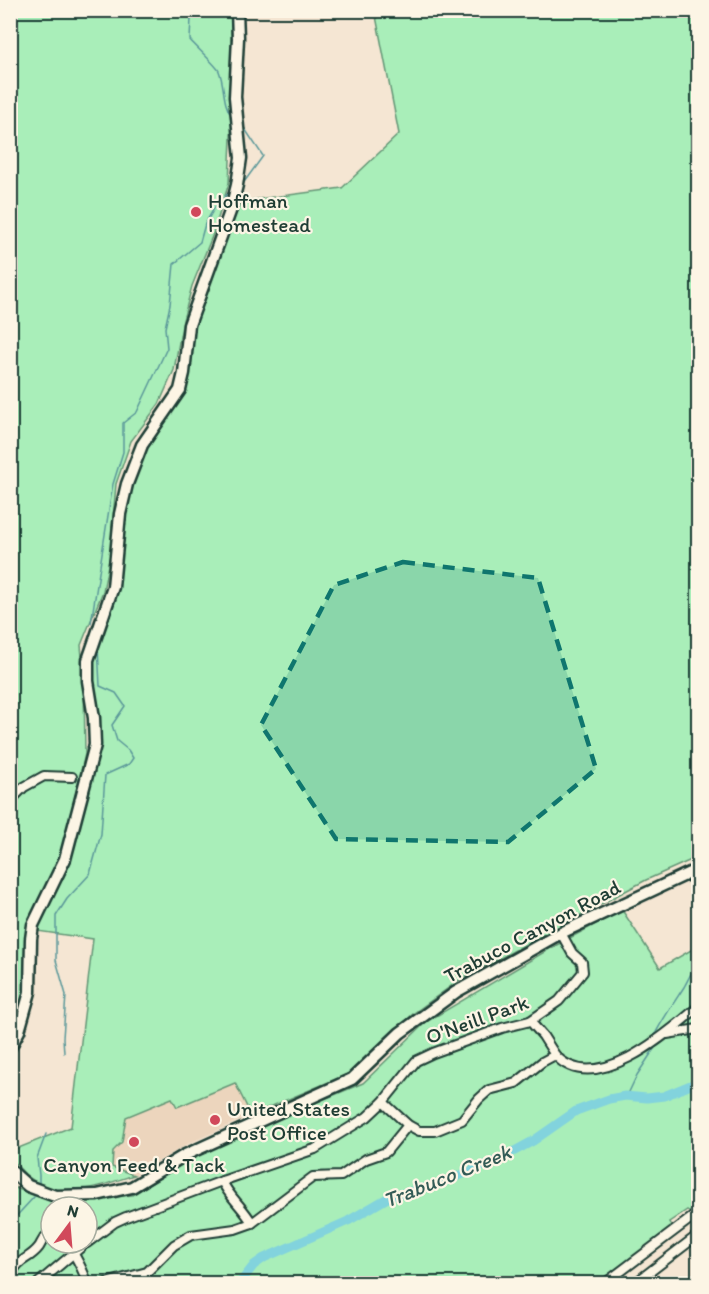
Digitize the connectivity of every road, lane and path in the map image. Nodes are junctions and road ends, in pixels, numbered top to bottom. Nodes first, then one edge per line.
1 (237, 10) edge
2 (72, 777) dead end
3 (10, 801) edge
4 (699, 869) edge
5 (561, 933) junction
6 (699, 1007) edge
7 (530, 1022) junction
8 (699, 1029) edge
9 (666, 1034) junction
10 (10, 1048) edge
11 (555, 1055) junction
12 (383, 1102) junction
13 (408, 1125) junction
14 (10, 1170) edge
15 (222, 1181) junction
16 (699, 1213) edge
17 (252, 1223) junction
18 (99, 1234) edge
19 (699, 1235) edge
20 (39, 1246) edge
21 (73, 1255) edge
22 (74, 1255) edge
23 (15, 1284) edge
24 (37, 1284) edge
25 (87, 1284) edge
26 (102, 1284) edge
27 (604, 1284) edge
28 (634, 1284) edge

1 - 10 main road
2 - 3 street
4 - 5 main road, Trabuco Canyon Road
5 - 7 street, O'Neill Park
5 - 14 main road, Trabuco Canyon Road
6 - 9 street
7 - 11 street
7 - 12 street, O'Neill Park
8 - 9 street
9 - 11 street
11 - 13 street
12 - 13 street
12 - 15 street, O'Neill Park
13 - 17 street
15 - 17 street
15 - 18 street, O'Neill Park
16 - 27 street
17 - 26 street
19 - 28 street
20 - 23 street
21 - 24 street, O'Neill Park
22 - 25 street

